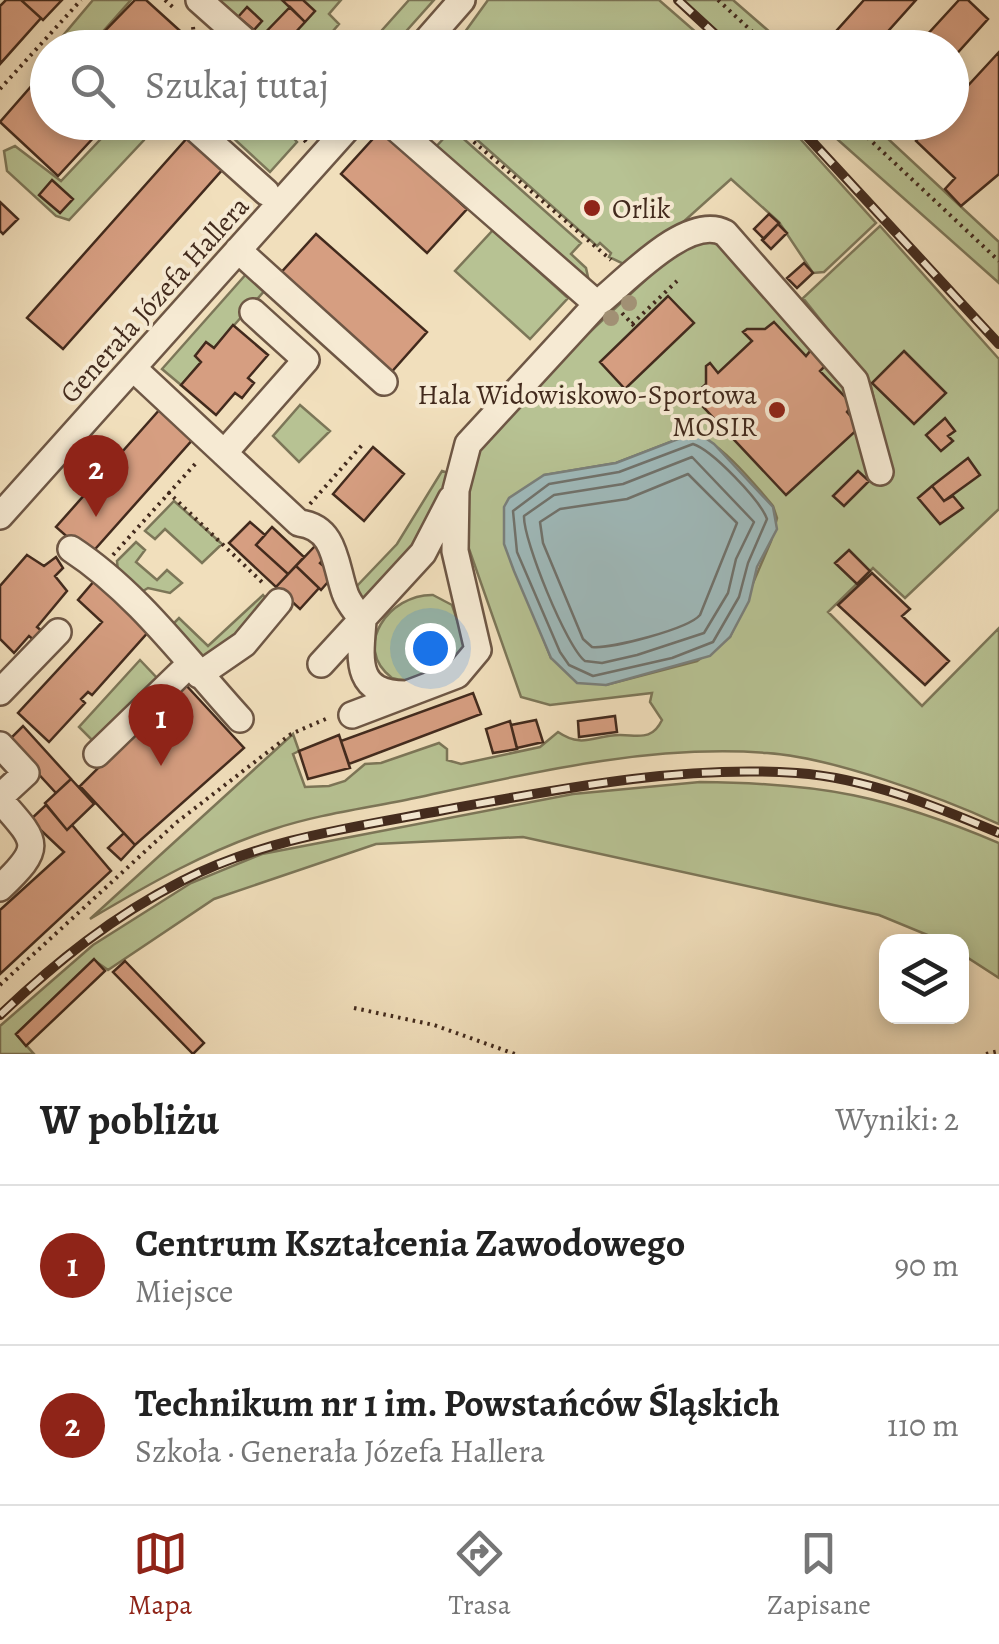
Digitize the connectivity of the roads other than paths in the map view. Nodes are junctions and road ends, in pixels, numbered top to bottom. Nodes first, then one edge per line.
1 (200, 0) edge
2 (462, 0) edge
3 (233, 30) edge
4 (436, 30) edge
5 (208, 140) edge
6 (333, 140) edge
7 (410, 140) edge
8 (266, 192) dead end
9 (238, 250) junction
10 (597, 304) junction
11 (253, 312) dead end
12 (330, 334) junction
13 (306, 360) junction
14 (133, 368) junction
15 (384, 382) dead end
16 (219, 448) junction
17 (880, 472) dead end
18 (456, 490) junction
19 (0, 516) edge
20 (71, 550) dead end
21 (279, 602) road end
22 (363, 621) junction
23 (58, 632) dead end
24 (321, 664) dead end
25 (195, 669) junction
26 (406, 694) junction
27 (6, 697) edge
28 (352, 714) road end
29 (240, 719) dead end
30 (0, 745) edge
31 (97, 754) dead end
32 (0, 798) edge
33 (0, 888) edge

1 - 3 street
2 - 4 street
5 - 8 street
6 - 9 street, Generała Józefa Hallera
7 - 10 street
9 - 12 street
9 - 14 street, Generała Józefa Hallera
10 - 17 street
10 - 18 street
11 - 13 street
12 - 13 street
12 - 15 street
13 - 16 street
14 - 16 street
14 - 19 street, Generała Józefa Hallera
16 - 22 street
18 - 22 street
18 - 26 street
20 - 25 street
21 - 25 street
22 - 24 street
22 - 26 street
23 - 27 street
25 - 29 street
25 - 31 street
26 - 28 street
30 - 32 street
32 - 33 street

